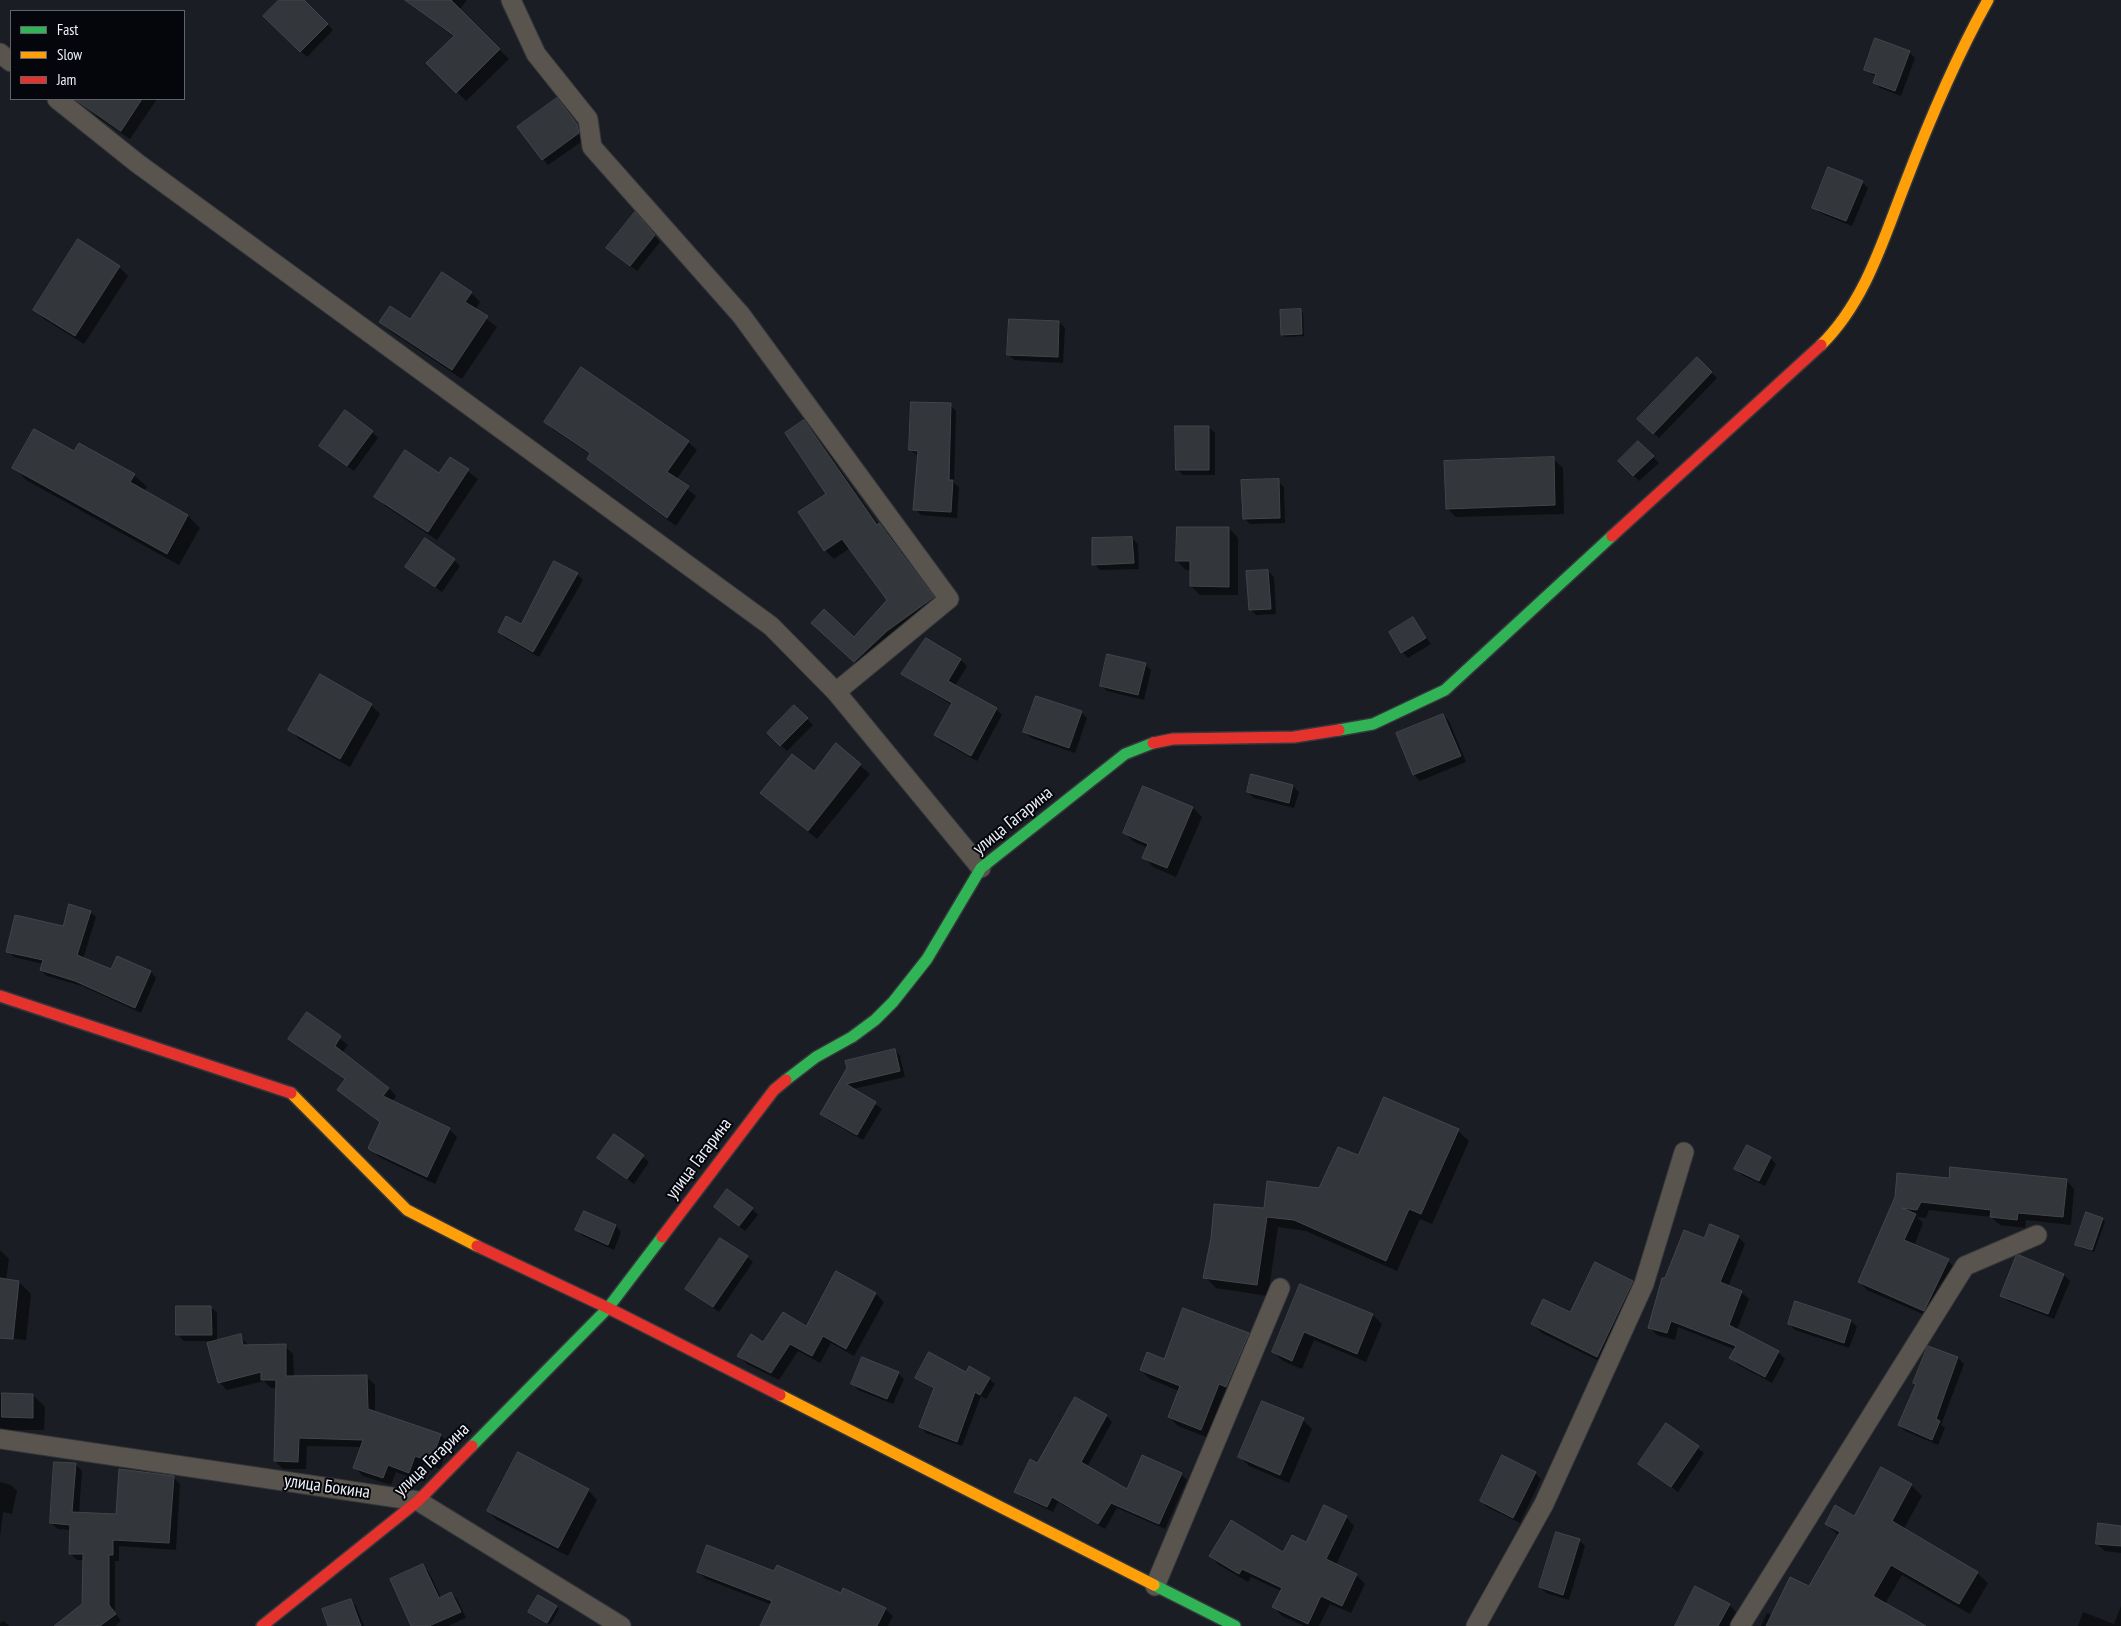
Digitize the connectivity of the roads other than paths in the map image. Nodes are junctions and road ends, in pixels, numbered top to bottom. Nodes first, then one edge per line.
1 (511, 0) edge
2 (1988, 0) edge
3 (0, 53) edge
4 (10, 61) edge
5 (58, 100) edge
6 (836, 692) junction
7 (981, 868) junction
8 (0, 996) edge
9 (1684, 1152) dead end
10 (2037, 1235) dead end
11 (1280, 1288) dead end
12 (608, 1308) junction
13 (0, 1439) edge
14 (418, 1501) junction
15 (1154, 1586) junction
16 (262, 1626) edge
17 (621, 1626) edge
18 (1235, 1626) edge
19 (1476, 1626) edge
20 (1740, 1626) edge

1 - 6 street
2 - 7 street, улица Гагарина
3 - 4 street
5 - 6 street
6 - 7 street
7 - 12 street, улица Гагарина
8 - 12 street
9 - 19 street
10 - 20 street
11 - 15 street
12 - 14 street, улица Гагарина
12 - 15 street
13 - 14 street, улица Бокина
14 - 16 street, улица Гагарина
14 - 17 street, улица Бокина
15 - 18 street

